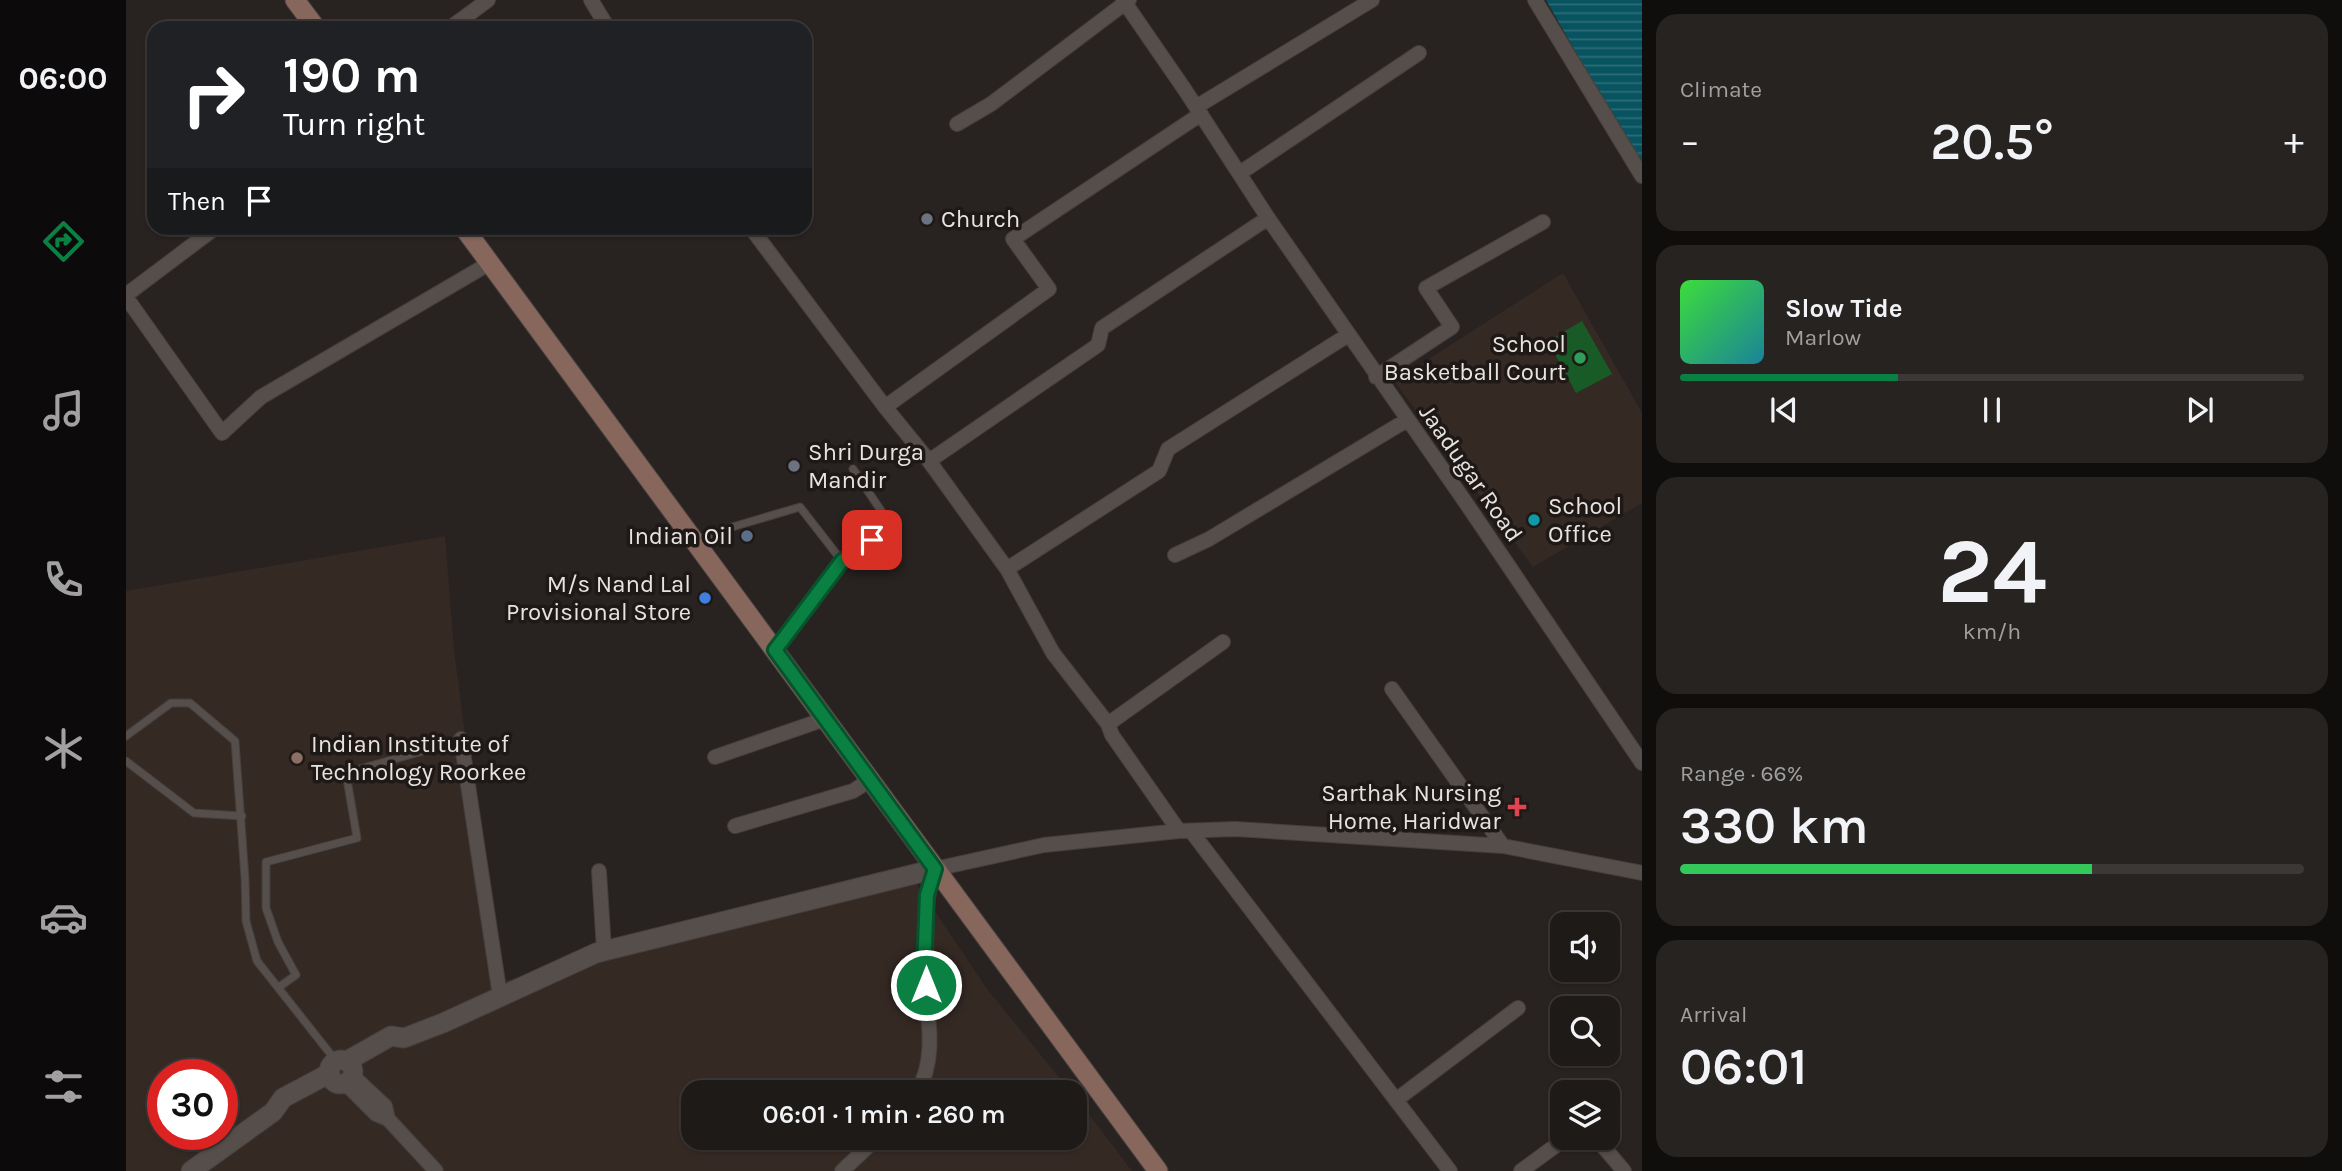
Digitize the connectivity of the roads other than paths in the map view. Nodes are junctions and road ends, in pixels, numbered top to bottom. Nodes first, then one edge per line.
1 (295, 0) edge
2 (488, 0) edge
3 (591, 0) edge
4 (1372, 0) edge
5 (1535, 0) edge
6 (1126, 1) edge
7 (311, 21) edge
8 (460, 21) edge
9 (604, 21) edge
10 (1419, 53) dead end
11 (1199, 111) junction
12 (957, 124) dead end
13 (1240, 173) junction
14 (1642, 176) edge
15 (1268, 218) junction
16 (1544, 222) dead end
17 (206, 235) edge
18 (469, 235) edge
19 (756, 235) edge
20 (490, 263) junction
21 (126, 296) edge
22 (1348, 335) junction
23 (1376, 377) junction
24 (885, 407) junction
25 (1407, 420) junction
26 (929, 461) junction
27 (853, 469) dead end
28 (695, 541) junction
29 (1175, 555) dead end
30 (842, 561) junction
31 (1007, 569) junction
32 (1223, 642) dead end
33 (775, 650) junction
34 (1392, 689) dead end
35 (825, 719) junction
36 (1108, 724) junction
37 (126, 736) edge
38 (461, 739) joint
39 (715, 757) dead end
40 (126, 761) edge
41 (1642, 763) edge
42 (870, 780) junction
43 (242, 816) junction
44 (735, 826) dead end
45 (1185, 831) junction
46 (1503, 845) junction
47 (935, 869) junction
48 (599, 871) dead end
49 (1642, 873) edge
50 (604, 950) junction
51 (279, 988) junction
52 (505, 993) junction
53 (1518, 1008) dead end
54 (343, 1073) junction
55 (925, 1080) edge
56 (1395, 1100) junction
57 (864, 1150) edge
58 (1550, 1150) edge
59 (1606, 1150) edge
60 (191, 1171) edge
61 (436, 1171) edge
62 (842, 1171) edge
63 (1158, 1171) edge
64 (1450, 1171) edge
65 (1521, 1171) edge
66 (1624, 1171) edge

1 - 7 main road
2 - 8 street
3 - 9 street
4 - 11 street
5 - 14 street
6 - 11 street, Jaadugar Road
6 - 12 street
10 - 13 street
11 - 13 street, Jaadugar Road
11 - 24 street
13 - 15 street, Jaadugar Road
15 - 22 street, Jaadugar Road
15 - 26 street
16 - 23 street
17 - 21 street
18 - 20 main road
19 - 24 street
20 - 21 street
20 - 28 main road
22 - 23 street, Jaadugar Road
22 - 31 street
23 - 25 street, Jaadugar Road
24 - 26 street
25 - 29 street
25 - 41 street, Jaadugar Road
26 - 31 street
27 - 30 lane
28 - 30 lane
28 - 33 main road
30 - 33 lane
31 - 36 street
32 - 36 street
33 - 35 main road
34 - 46 street
35 - 39 street
35 - 42 main road
36 - 45 street
37 - 43 lane
38 - 51 lane
38 - 52 street
40 - 43 lane
42 - 44 street
42 - 47 main road
43 - 51 lane
45 - 46 street
45 - 47 street
45 - 56 street
46 - 49 street
47 - 50 street
47 - 55 street
47 - 63 main road
48 - 50 street
50 - 52 street
51 - 54 lane
52 - 54 street
53 - 56 street
54 - 60 street
54 - 61 street
56 - 64 street
57 - 62 street
58 - 65 street
59 - 66 street

